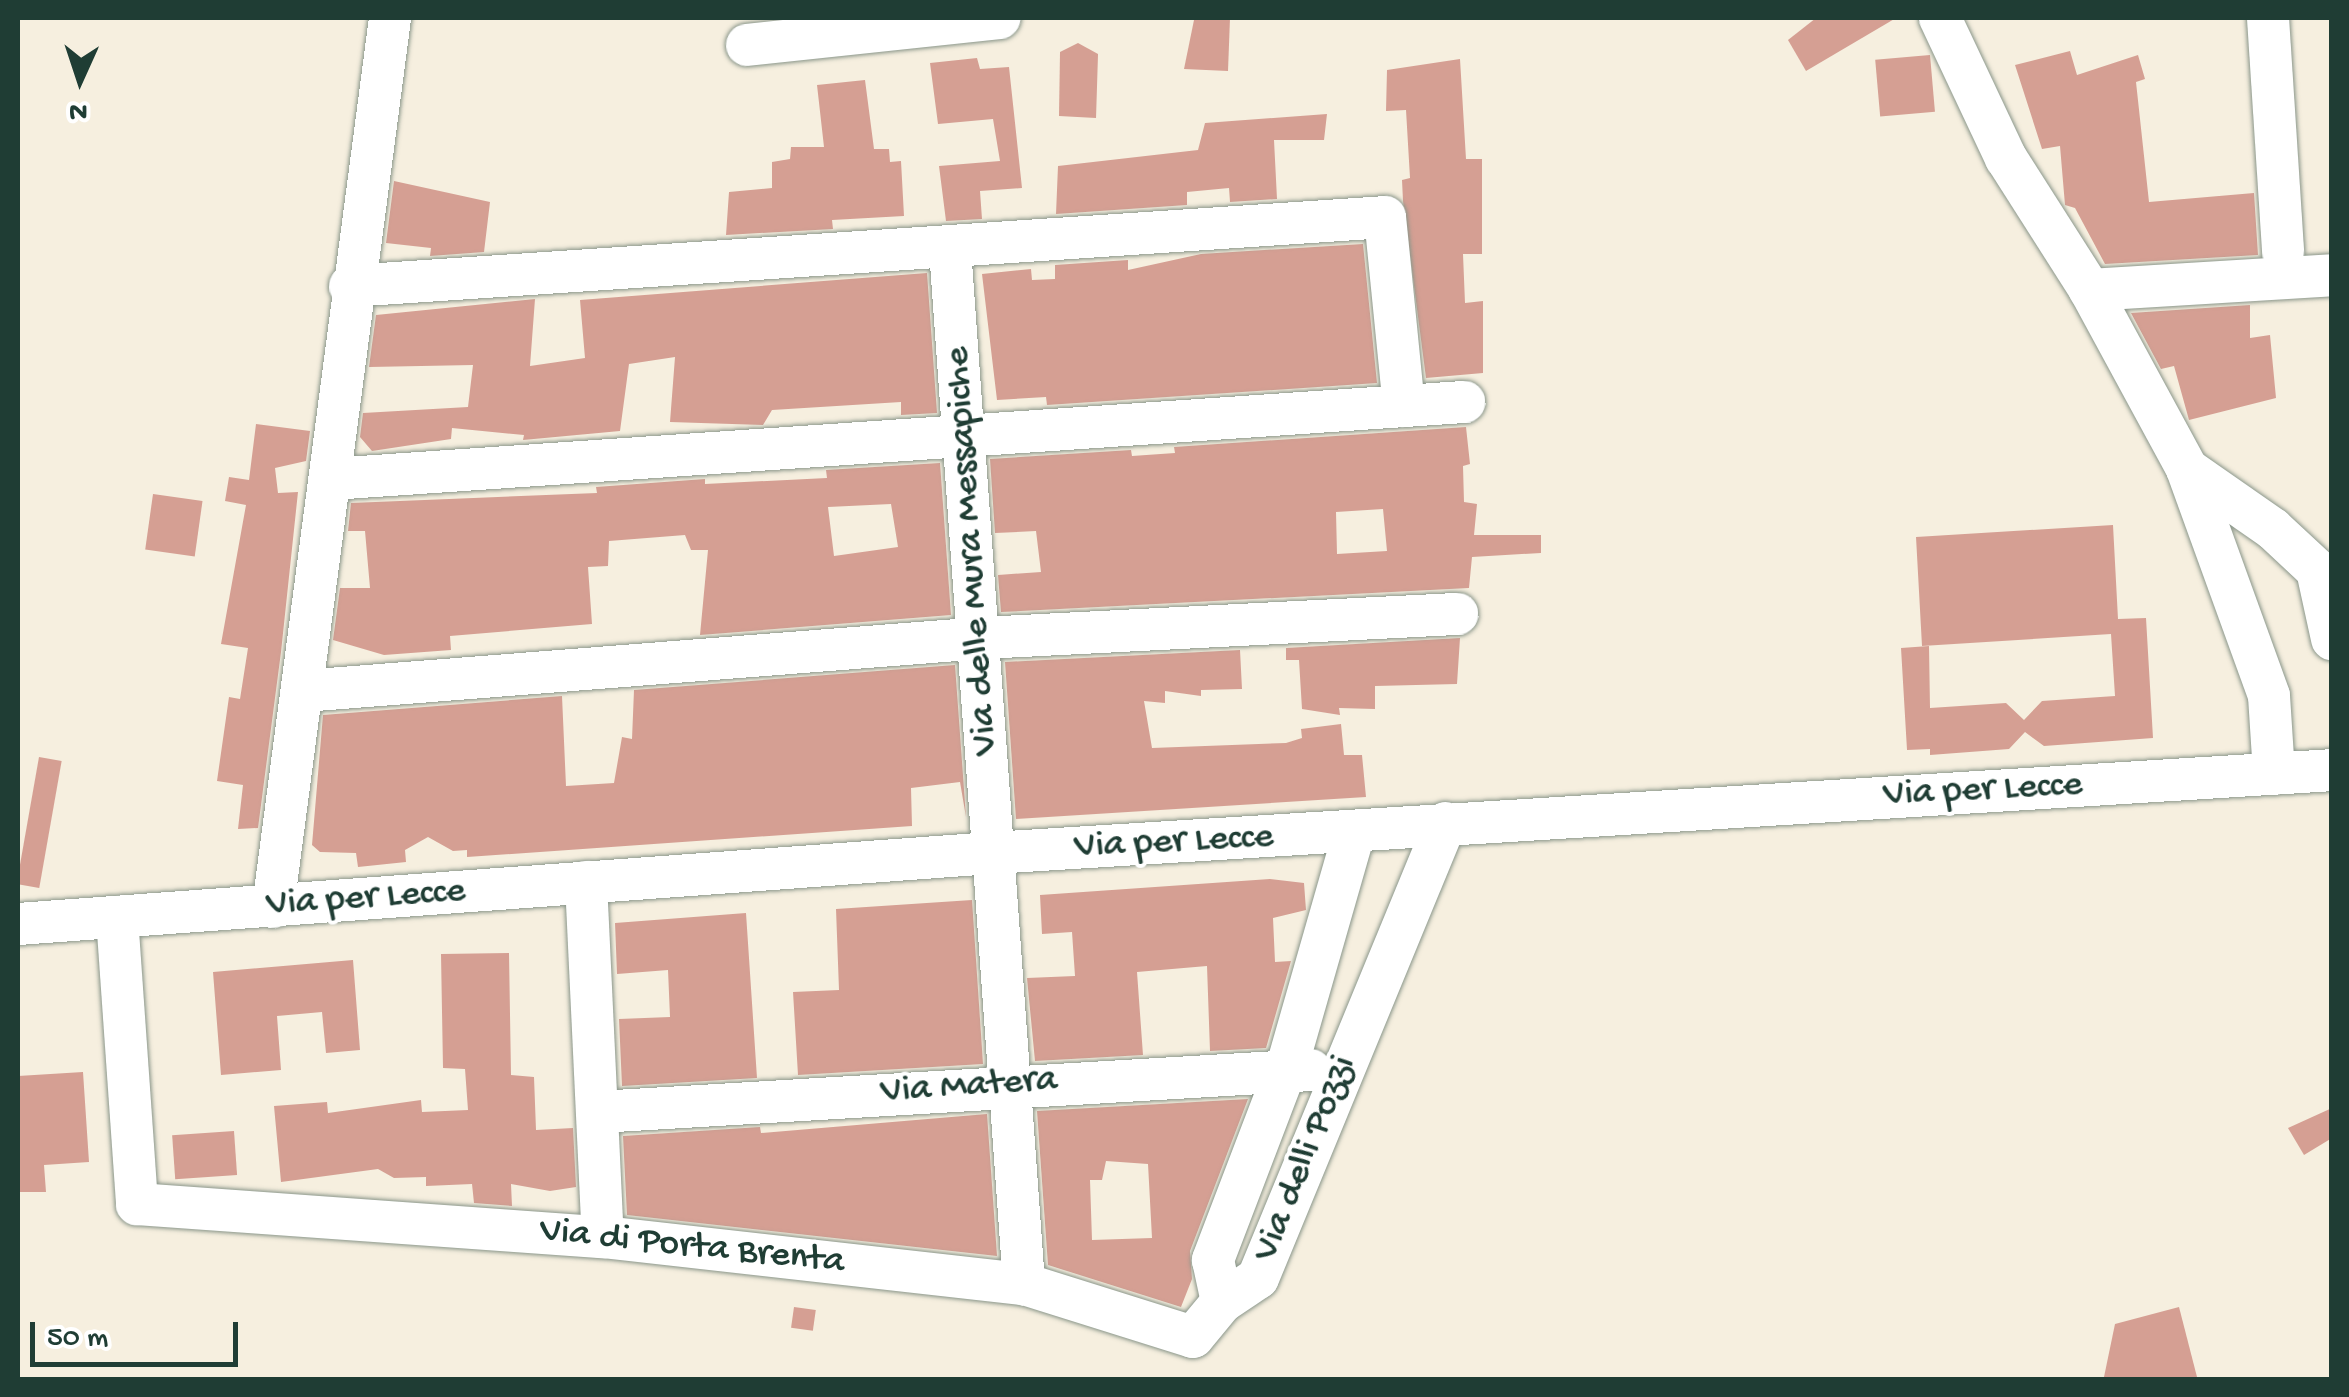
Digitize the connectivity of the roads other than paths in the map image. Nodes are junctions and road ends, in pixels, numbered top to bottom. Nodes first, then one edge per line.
1 (390, 18) edge
2 (1000, 18) edge
3 (1940, 18) edge
4 (2268, 18) edge
5 (747, 45) dead end
6 (950, 249) junction
7 (2283, 252) dead end
8 (2332, 276) edge
9 (350, 286) junction
10 (2090, 290) junction
11 (1464, 402) dead end
12 (1404, 406) junction
13 (966, 434) junction
14 (2187, 469) junction
15 (331, 479) junction
16 (1456, 614) dead end
17 (982, 638) junction
18 (2332, 639) edge
19 (303, 691) junction
20 (2331, 769) edge
21 (2274, 774) junction
22 (1446, 823) junction
23 (1354, 833) junction
24 (992, 853) junction
25 (586, 882) junction
26 (273, 907) junction
27 (117, 917) junction
28 (18, 924) edge
29 (1287, 1066) junction
30 (1340, 1074) junction
31 (1012, 1084) junction
32 (598, 1112) junction
33 (604, 1236) junction
34 (1024, 1284) junction
35 (1222, 1302) junction

1 - 9 street
2 - 5 street
3 - 10 street
4 - 7 street
6 - 9 street
6 - 12 street
6 - 13 street, Via delle Mura Messapiche
8 - 10 street
9 - 15 street
10 - 14 street
11 - 12 street
12 - 13 street
13 - 15 street
13 - 17 street, Via delle Mura Messapiche
14 - 18 street
14 - 21 street
15 - 19 street
16 - 17 street
17 - 19 street
17 - 24 street, Via delle Mura Messapiche
19 - 26 street
20 - 21 street, Via per Lecce
21 - 22 street, Via per Lecce
22 - 23 street, Via per Lecce
22 - 30 street, Via delli Pozzi
23 - 24 street, Via per Lecce
23 - 29 street, Via delli Pozzi
24 - 25 street, Via per Lecce
24 - 31 street, Via delle Mura Messapiche
25 - 26 street, Via per Lecce
25 - 32 street
26 - 27 street, Via per Lecce
27 - 28 street, Via per Lecce
27 - 33 street, Via di Porta Brenta
29 - 30 street, Via Matera
29 - 31 street, Via Matera
29 - 35 street, Via delli Pozzi
30 - 35 street, Via delli Pozzi
31 - 32 street, Via Matera
31 - 34 street, Via delle Mura Messapiche
32 - 33 street
33 - 34 street, Via di Porta Brenta
34 - 35 street, Via di Porta Brenta

